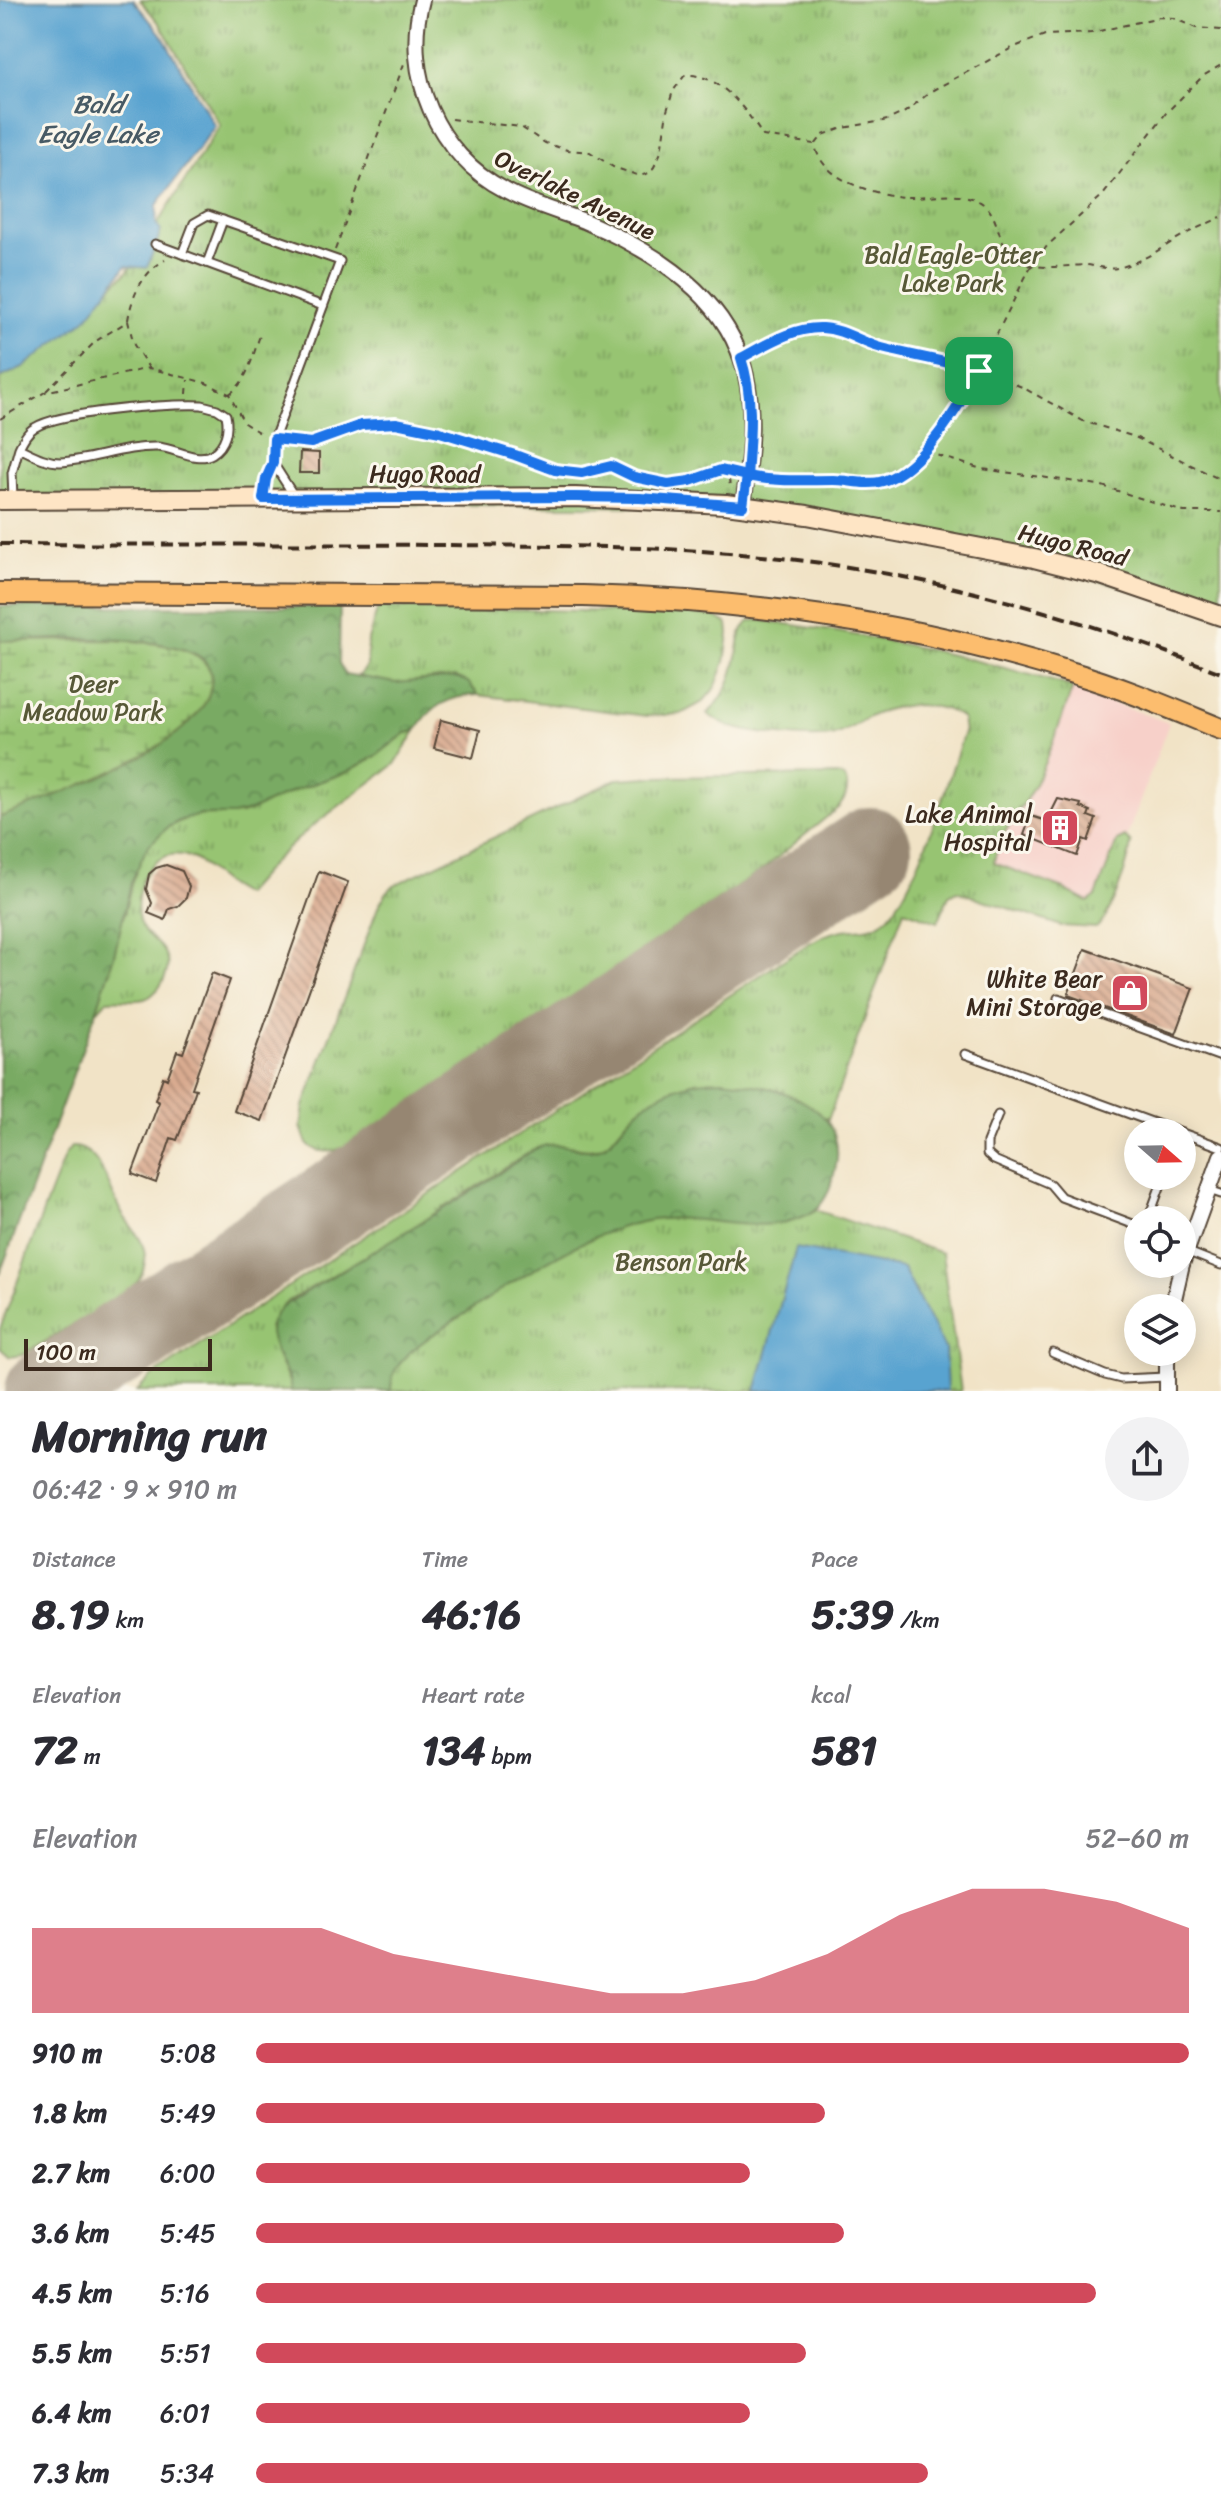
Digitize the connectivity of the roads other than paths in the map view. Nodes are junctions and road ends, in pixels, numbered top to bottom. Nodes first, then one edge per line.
1 (422, 0) edge
2 (223, 220) junction
3 (155, 244) dead end
4 (182, 254) junction
5 (207, 263) junction
6 (323, 306) junction
7 (19, 448) junction
8 (273, 463) junction
9 (296, 498) junction
10 (263, 499) junction
11 (6, 500) edge
12 (743, 506) junction
13 (0, 593) edge
14 (1221, 616) edge
15 (1221, 729) edge
16 (1058, 998) dead end
17 (965, 1054) dead end
18 (1221, 1057) edge
19 (998, 1115) dead end
20 (1142, 1118) edge
21 (1196, 1138) edge
22 (1221, 1147) edge
23 (1221, 1156) edge
24 (1215, 1192) edge
25 (1124, 1221) edge
26 (1196, 1229) edge
27 (1196, 1257) edge
28 (1221, 1265) edge
29 (1053, 1353) dead end
30 (1167, 1384) edge

1 - 12 street, Overlake Avenue
2 - 4 lane
2 - 5 lane
2 - 6 lane
3 - 4 lane
4 - 5 lane
5 - 6 lane
6 - 8 lane
7 - 7 lane
7 - 11 lane
8 - 9 lane
8 - 10 lane
9 - 10 street, Hugo Road
9 - 12 street, Hugo Road
10 - 11 street, Hugo Road
12 - 14 street, Hugo Road
13 - 15 main road
16 - 18 lane
17 - 20 lane
19 - 25 lane
21 - 22 lane
23 - 24 street
24 - 26 street
27 - 28 lane
29 - 30 lane

